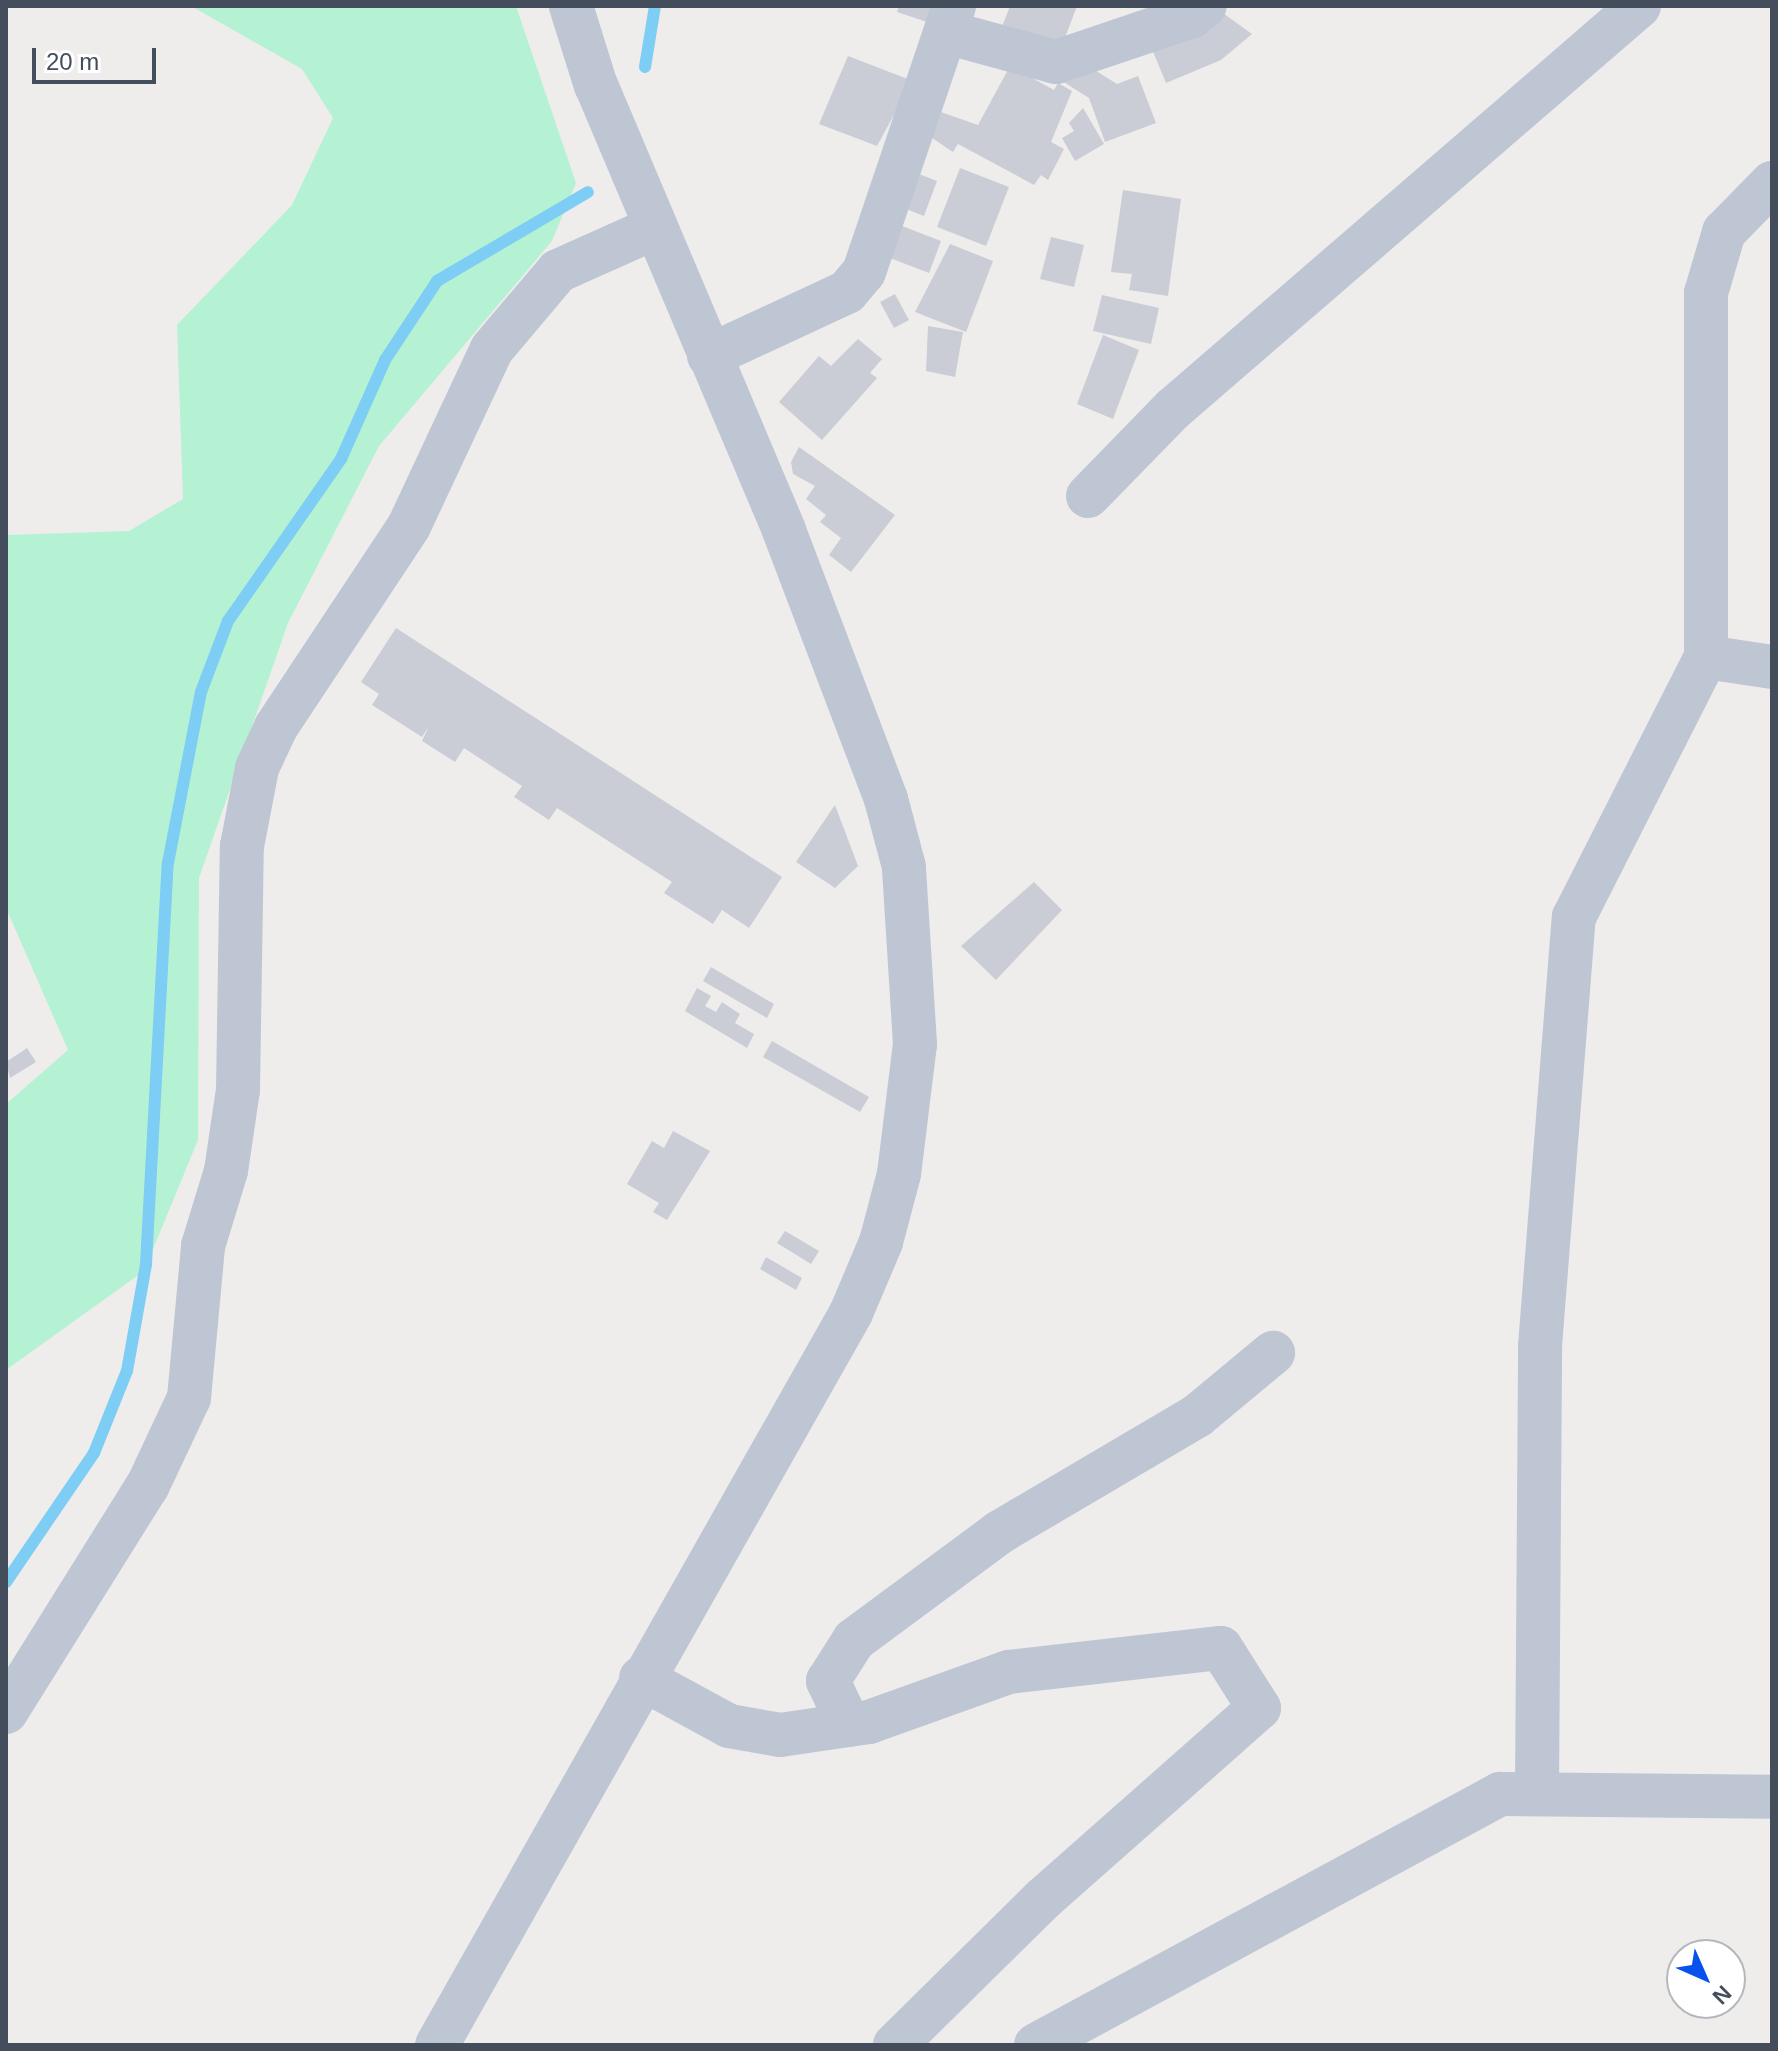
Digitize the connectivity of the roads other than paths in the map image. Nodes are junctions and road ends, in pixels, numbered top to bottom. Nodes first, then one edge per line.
1 (571, 6) edge
2 (1205, 6) edge
3 (1639, 6) edge
4 (950, 19) edge
5 (1772, 183) edge
6 (654, 228) junction
7 (709, 356) junction
8 (1088, 496) dead end
9 (1706, 657) junction
10 (1772, 667) edge
11 (1273, 1353) dead end
12 (641, 1678) junction
13 (6, 1712) edge
14 (849, 1725) junction
15 (1537, 1792) junction
16 (1772, 1797) edge
17 (437, 2045) edge
18 (895, 2045) edge
19 (1036, 2045) edge

1 - 6 street
2 - 4 street
3 - 8 street
4 - 7 street
5 - 9 street
6 - 7 street
6 - 13 street
7 - 12 street
9 - 10 street
9 - 15 street
11 - 14 street
12 - 14 street
12 - 17 street
14 - 18 street
15 - 16 street
15 - 19 street

